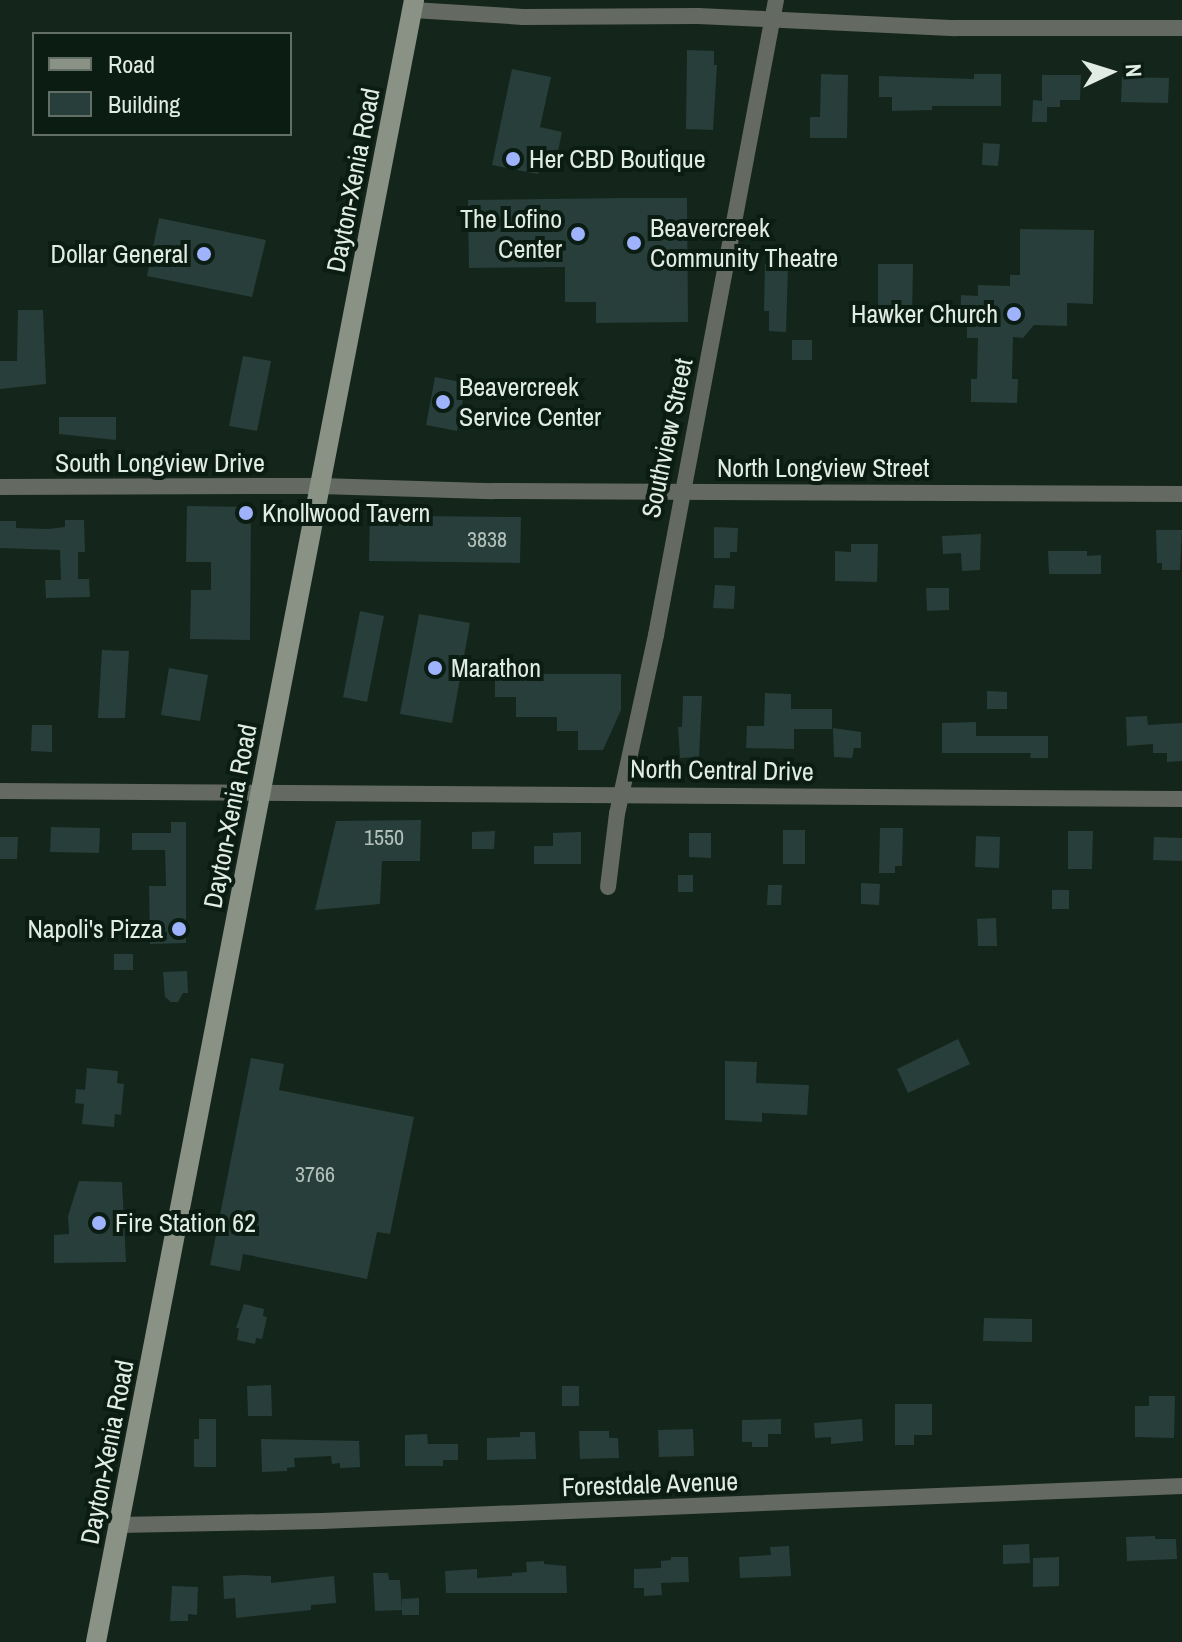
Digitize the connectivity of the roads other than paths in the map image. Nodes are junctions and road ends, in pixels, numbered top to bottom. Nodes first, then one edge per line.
1 (776, 0) edge
2 (414, 5) edge
3 (773, 20) junction
4 (1182, 28) edge
5 (320, 486) junction
6 (0, 487) edge
7 (681, 491) junction
8 (1182, 494) edge
9 (0, 791) edge
10 (261, 793) junction
11 (622, 793) junction
12 (1182, 799) edge
13 (608, 887) dead end
14 (1182, 1486) edge
15 (119, 1525) junction
16 (96, 1642) edge

1 - 3 street, Southview Street
2 - 3 street
2 - 5 main road, Dayton-Xenia Road
3 - 4 street
3 - 7 street, Southview Street
5 - 6 street, South Longview Drive
5 - 7 street, North Longview Street
5 - 10 main road, Dayton-Xenia Road
7 - 8 street, North Longview Street
7 - 11 street, Southview Street
9 - 10 street, North Central Drive
10 - 11 street, North Central Drive
10 - 15 main road, Dayton-Xenia Road
11 - 12 street, North Central Drive
11 - 13 street, Southview Street
14 - 15 street, Forestdale Avenue
15 - 16 main road, Dayton-Xenia Road

